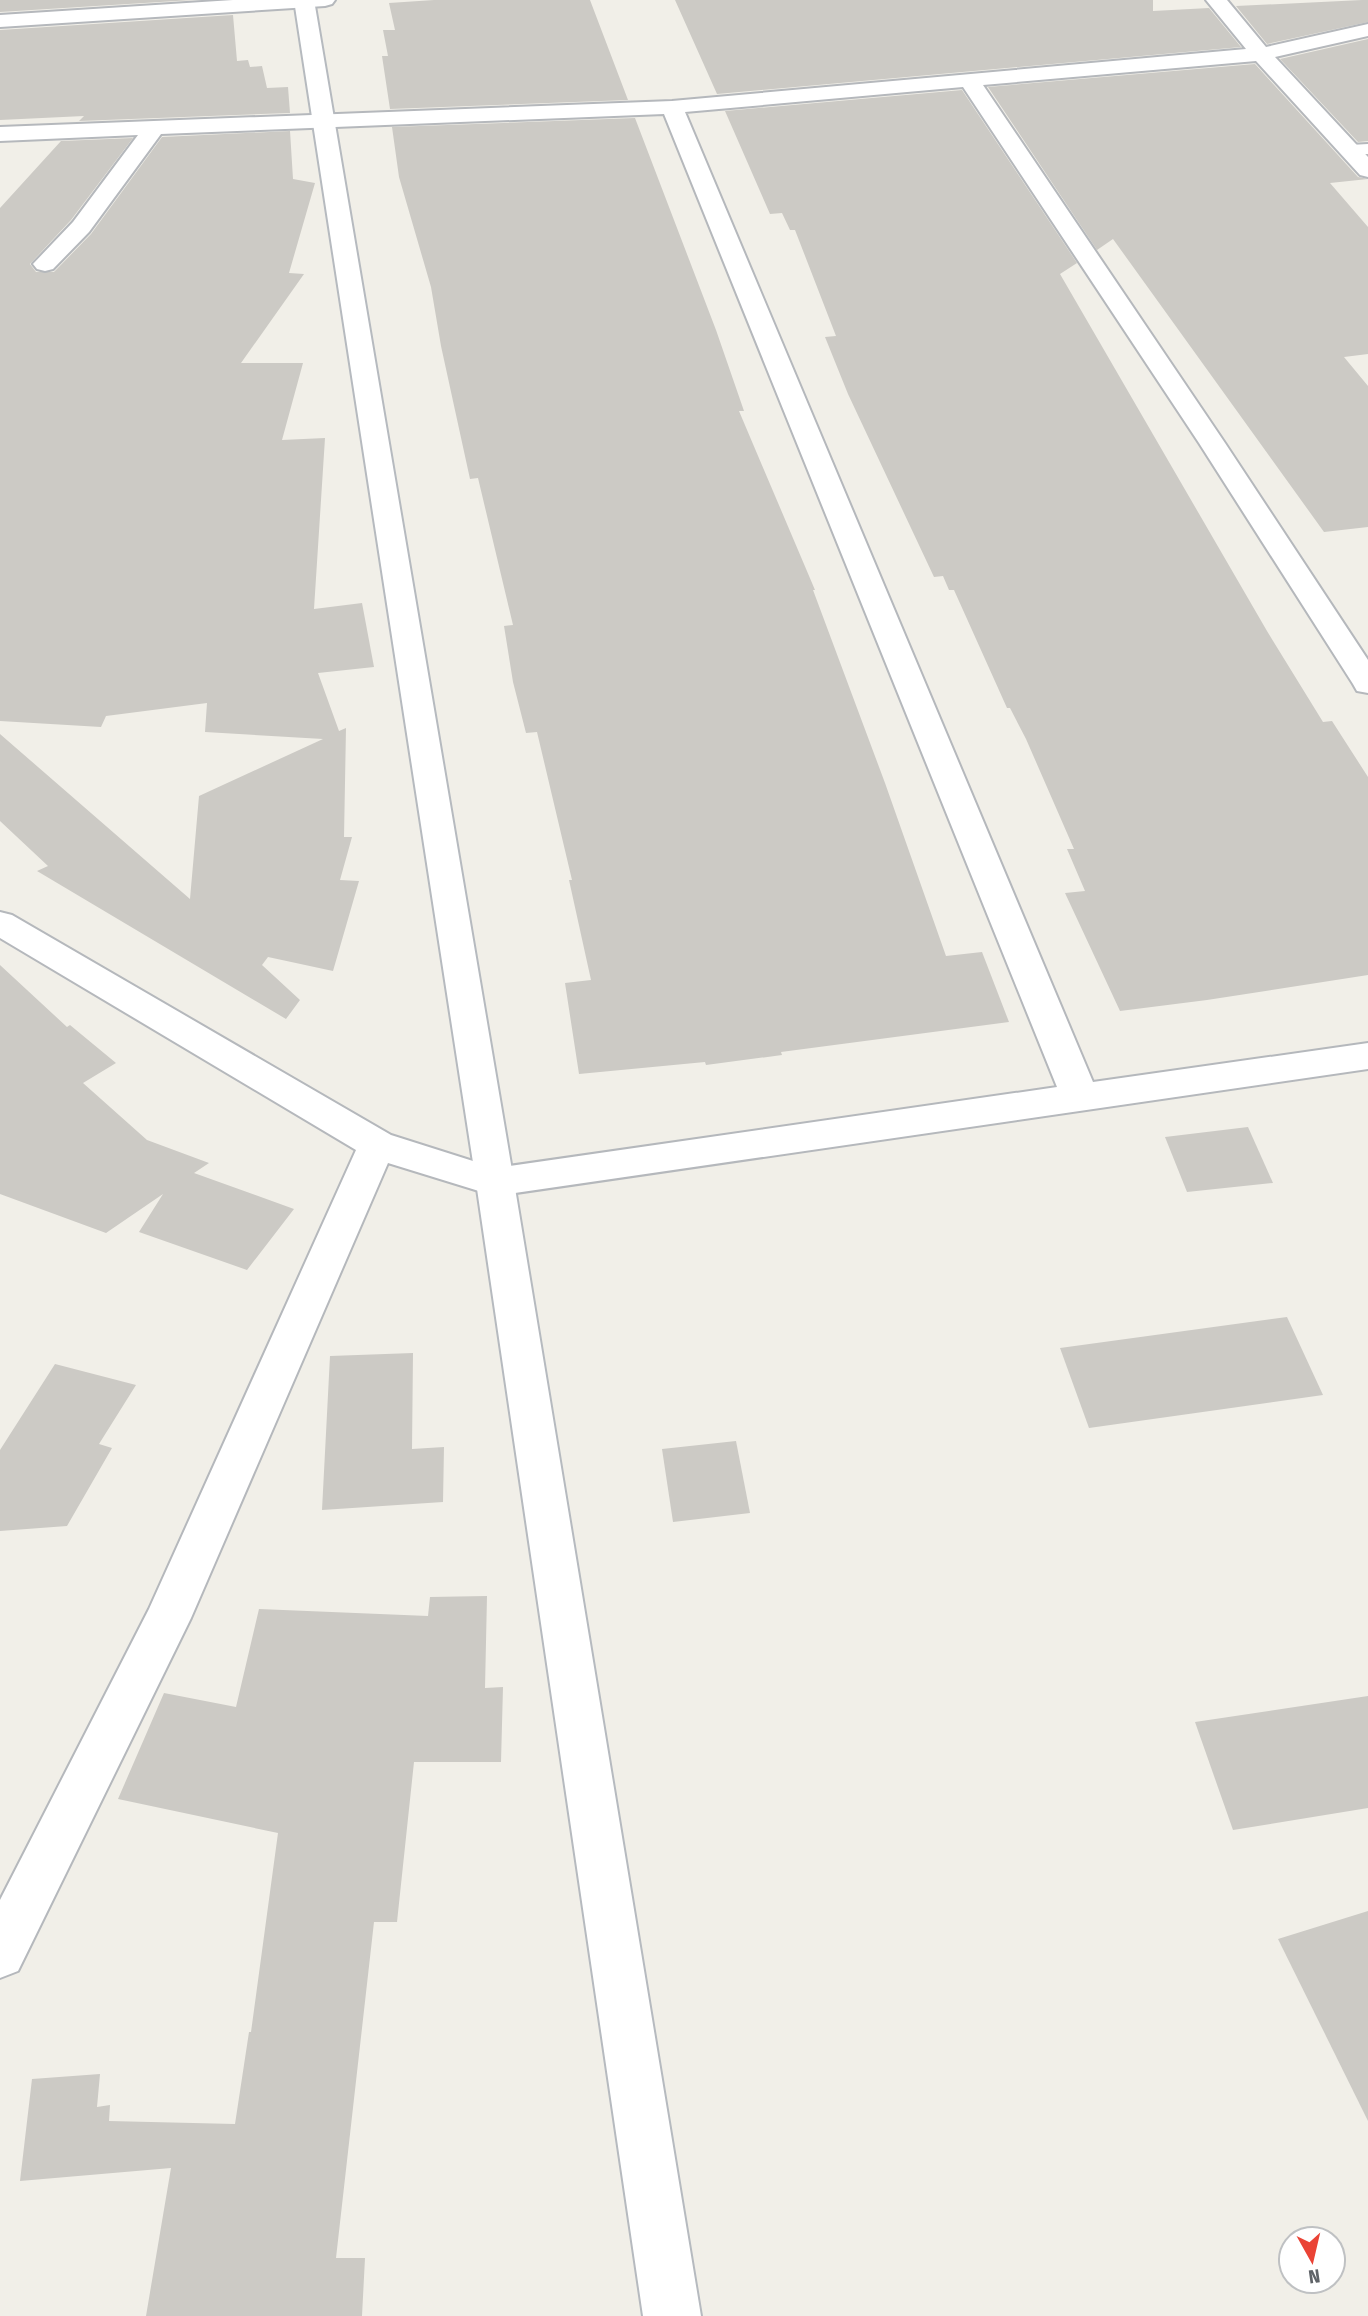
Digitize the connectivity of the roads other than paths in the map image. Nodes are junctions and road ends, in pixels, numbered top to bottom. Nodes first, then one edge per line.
1 (311, 0) edge
2 (1216, 0) edge
3 (0, 21) edge
4 (1368, 30) edge
5 (1261, 54) junction
6 (968, 79) junction
7 (673, 107) junction
8 (322, 121) junction
9 (154, 129) junction
10 (0, 134) edge
11 (1359, 150) edge
12 (1368, 170) edge
13 (45, 264) dead end
14 (1368, 684) edge
15 (0, 923) edge
16 (1368, 1056) edge
17 (1080, 1097) junction
18 (377, 1146) junction
19 (495, 1182) junction
20 (0, 1953) edge
21 (672, 2316) edge

1 - 3 street
1 - 8 street
2 - 5 street
4 - 5 street
5 - 6 street
5 - 11 street
6 - 7 street
6 - 14 street
7 - 8 street
7 - 17 street
8 - 9 street
8 - 19 street
9 - 10 street
9 - 13 street
11 - 12 street
15 - 18 street
16 - 17 street
17 - 19 street
18 - 19 street
18 - 20 street
19 - 21 street

